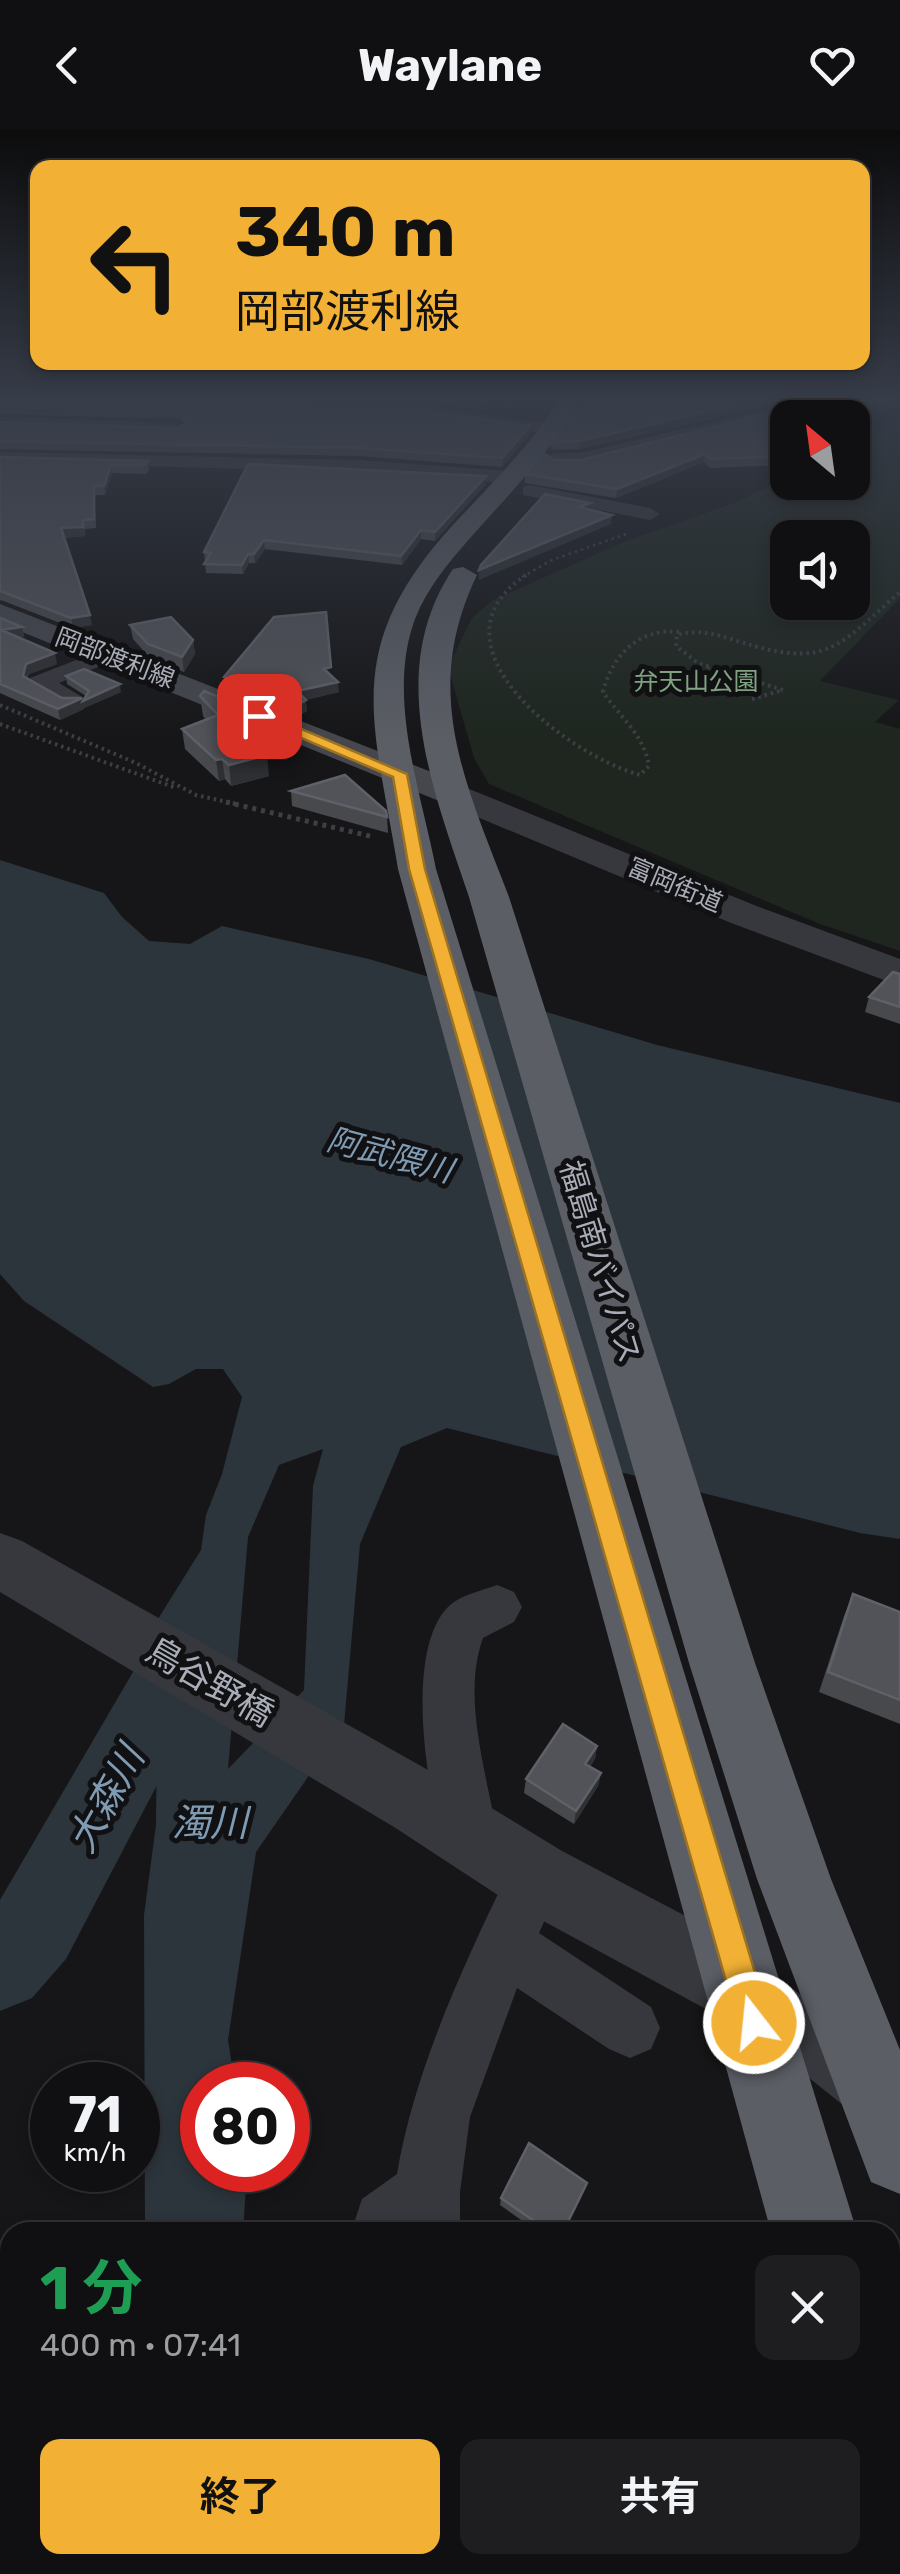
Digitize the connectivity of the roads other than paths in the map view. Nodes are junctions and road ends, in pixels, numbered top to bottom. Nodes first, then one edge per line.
1 (486, 513) edge
2 (501, 513) edge
3 (646, 513) edge
4 (650, 514) road end
5 (0, 612) edge
6 (107, 655) junction
7 (75, 700) edge
8 (400, 774) junction
9 (452, 793) junction
10 (900, 973) edge
11 (0, 1560) edge
12 (497, 1607) dead end
13 (444, 1820) junction
14 (536, 1877) junction
15 (504, 1944) junction
16 (744, 1988) junction
17 (630, 2028) dead end
18 (893, 2118) edge
19 (413, 2219) edge
20 (811, 2222) edge

1 - 8 highway, 福島南バイパス
2 - 9 highway, 福島南バイパス
3 - 4 street
5 - 6 main road, 岡部渡利線
6 - 7 street
6 - 8 main road, 岡部渡利線
8 - 9 main road, 岡部渡利線
8 - 16 highway, 福島南バイパス
9 - 10 street, 富岡街道
9 - 18 highway, 福島南バイパス
11 - 13 street, 鳥谷野橋
12 - 13 street
13 - 14 street, 鳥谷野橋
14 - 15 street
14 - 16 street, 鳥谷野橋
15 - 17 street
15 - 19 street
16 - 18 street
16 - 20 highway, 福島南バイパス

